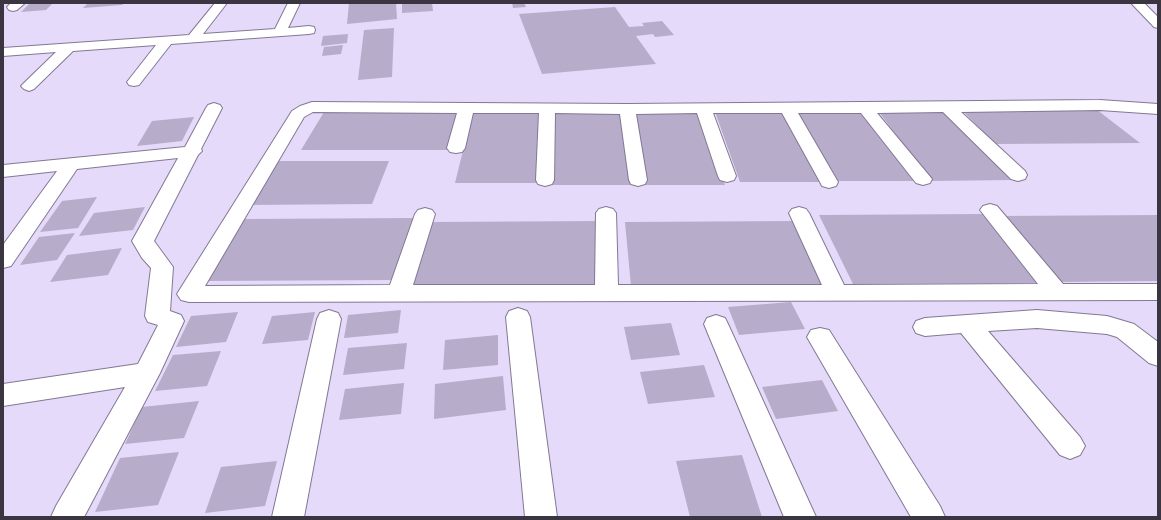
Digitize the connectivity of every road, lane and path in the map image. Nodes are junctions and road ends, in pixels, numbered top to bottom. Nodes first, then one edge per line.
1 (221, 3) edge
2 (294, 3) edge
3 (1137, 3) edge
4 (1158, 24) edge
5 (309, 30) dead end
6 (280, 32) junction
7 (193, 38) junction
8 (167, 40) junction
9 (68, 48) junction
10 (3, 52) edge
11 (134, 82) dead end
12 (29, 86) dead end
13 (947, 107) junction
14 (214, 108) dead end
15 (466, 108) junction
16 (703, 108) junction
17 (787, 108) junction
18 (865, 108) junction
19 (547, 109) junction
20 (627, 109) junction
21 (1158, 109) edge
22 (456, 148) dead end
23 (193, 151) junction
24 (71, 164) junction
25 (3, 171) edge
26 (1018, 175) dead end
27 (727, 176) dead end
28 (923, 179) dead end
29 (545, 180) dead end
30 (638, 180) dead end
31 (829, 182) dead end
32 (990, 210) dead end
33 (606, 212) dead end
34 (799, 213) dead end
35 (425, 214) dead end
36 (3, 261) edge
37 (1057, 292) junction
38 (1158, 292) edge
39 (837, 293) junction
40 (399, 294) junction
41 (607, 294) junction
42 (518, 317) dead end
43 (329, 319) dead end
44 (716, 324) dead end
45 (967, 324) junction
46 (925, 327) dead end
47 (820, 337) dead end
48 (1158, 356) edge
49 (147, 373) junction
50 (3, 395) edge
51 (1070, 446) dead end
52 (67, 517) edge
53 (288, 517) edge
54 (541, 517) edge
55 (800, 517) edge
56 (929, 517) edge

1 - 7 street
2 - 6 street
3 - 4 street
5 - 6 street
6 - 7 street
7 - 8 street
8 - 9 street
8 - 11 street
9 - 10 street
9 - 12 street
13 - 18 street
13 - 21 street
13 - 26 street
14 - 23 street
15 - 19 street
15 - 22 street
15 - 40 street
16 - 17 street
16 - 20 street
16 - 27 street
17 - 18 street
17 - 31 street
18 - 28 street
19 - 20 street
19 - 29 street
20 - 30 street
23 - 24 street
23 - 49 street
24 - 25 street
24 - 36 street
32 - 37 street
33 - 41 street
34 - 39 street
35 - 40 street
37 - 38 street
37 - 39 street
39 - 41 street
40 - 41 street
42 - 54 street
43 - 53 street
44 - 55 street
45 - 46 street
45 - 48 street
45 - 51 street
47 - 56 street
49 - 50 street
49 - 52 street

